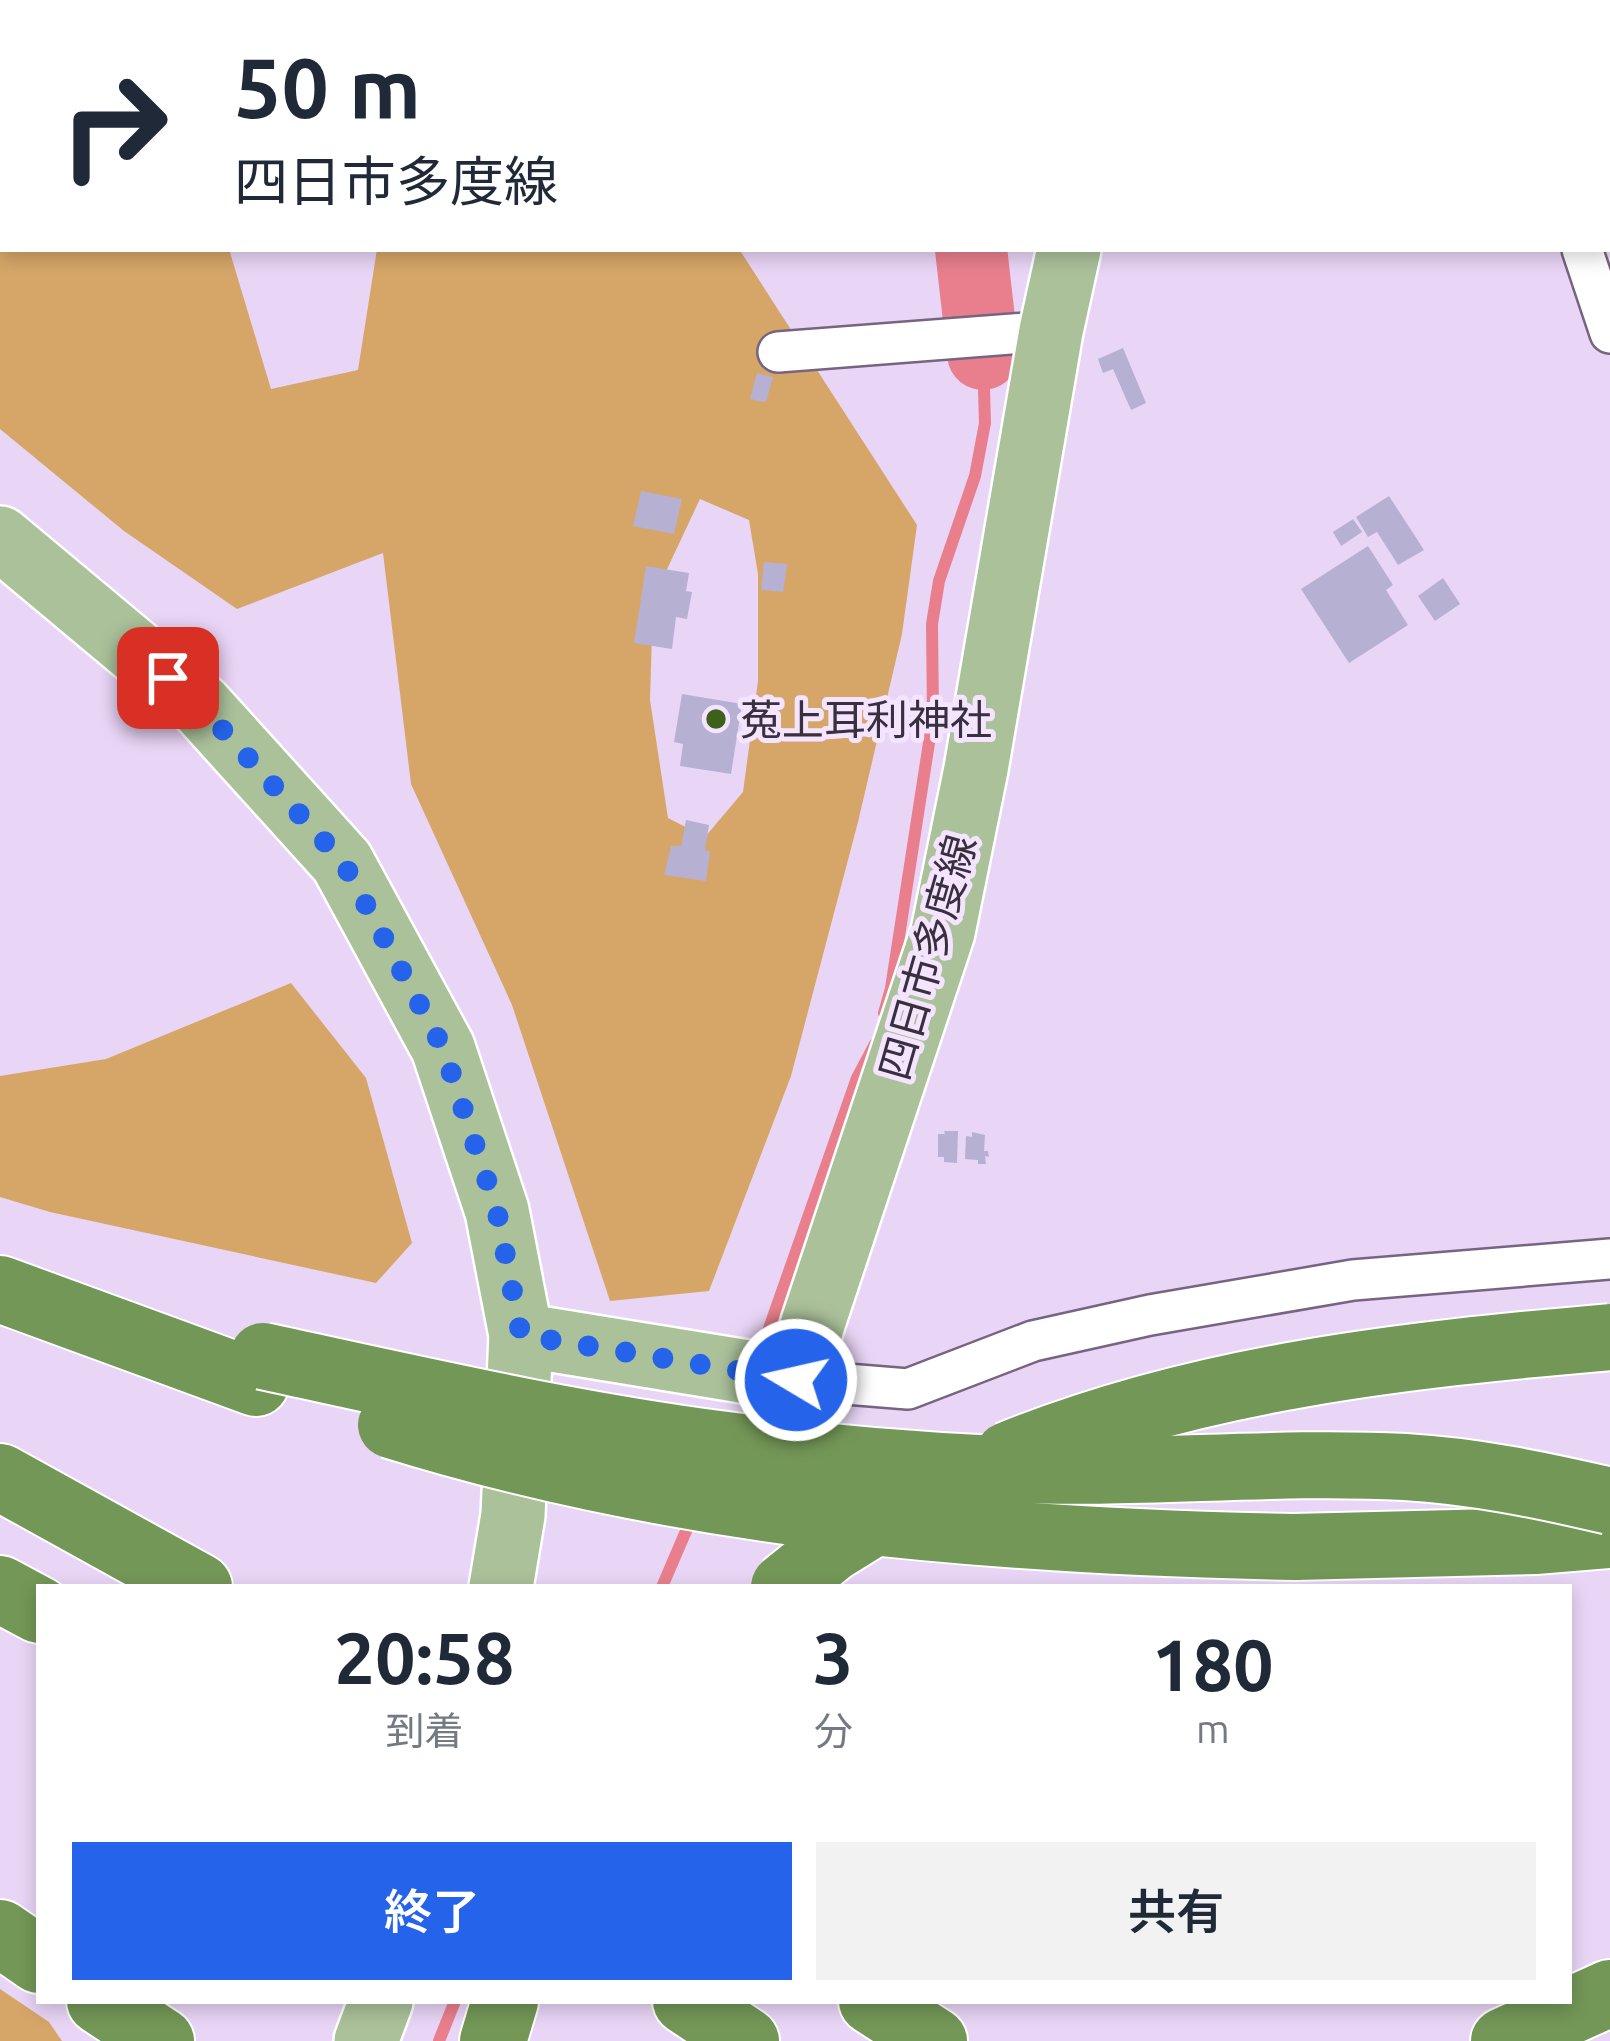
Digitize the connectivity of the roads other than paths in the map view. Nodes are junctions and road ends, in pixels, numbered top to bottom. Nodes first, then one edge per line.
1 (1069, 252) edge
2 (1583, 252) edge
3 (1033, 332) junction
4 (1610, 333) edge
5 (778, 352) dead end
6 (0, 538) edge
7 (1610, 1259) edge
8 (0, 1288) edge
9 (521, 1335) junction
10 (1610, 1337) edge
11 (260, 1370) junction
12 (796, 1380) junction
13 (0, 1477) edge
14 (1610, 1501) edge
15 (1610, 1535) edge
16 (194, 1584) edge
17 (502, 1584) edge
18 (788, 1584) edge
19 (0, 1588) edge
20 (36, 1608) edge
21 (0, 1934) edge
22 (36, 1958) edge
23 (1610, 1993) edge
24 (105, 2004) edge
25 (380, 2004) edge
26 (505, 2004) edge
27 (690, 2004) edge
28 (877, 2004) edge
29 (161, 2041) edge
30 (366, 2041) edge
31 (493, 2041) edge
32 (746, 2041) edge
33 (934, 2041) edge
34 (1504, 2041) edge

1 - 3 main road, 四日市多度線
2 - 4 street
3 - 5 street
3 - 12 main road, 四日市多度線
6 - 9 main road
7 - 12 street
8 - 11 highway
9 - 12 main road
9 - 17 main road
10 - 18 highway, bridge
11 - 14 highway, bridge
11 - 15 highway, bridge
13 - 16 highway
19 - 20 highway
21 - 22 highway
23 - 34 highway
24 - 29 highway
25 - 30 main road
26 - 31 highway
27 - 32 highway
28 - 33 highway

